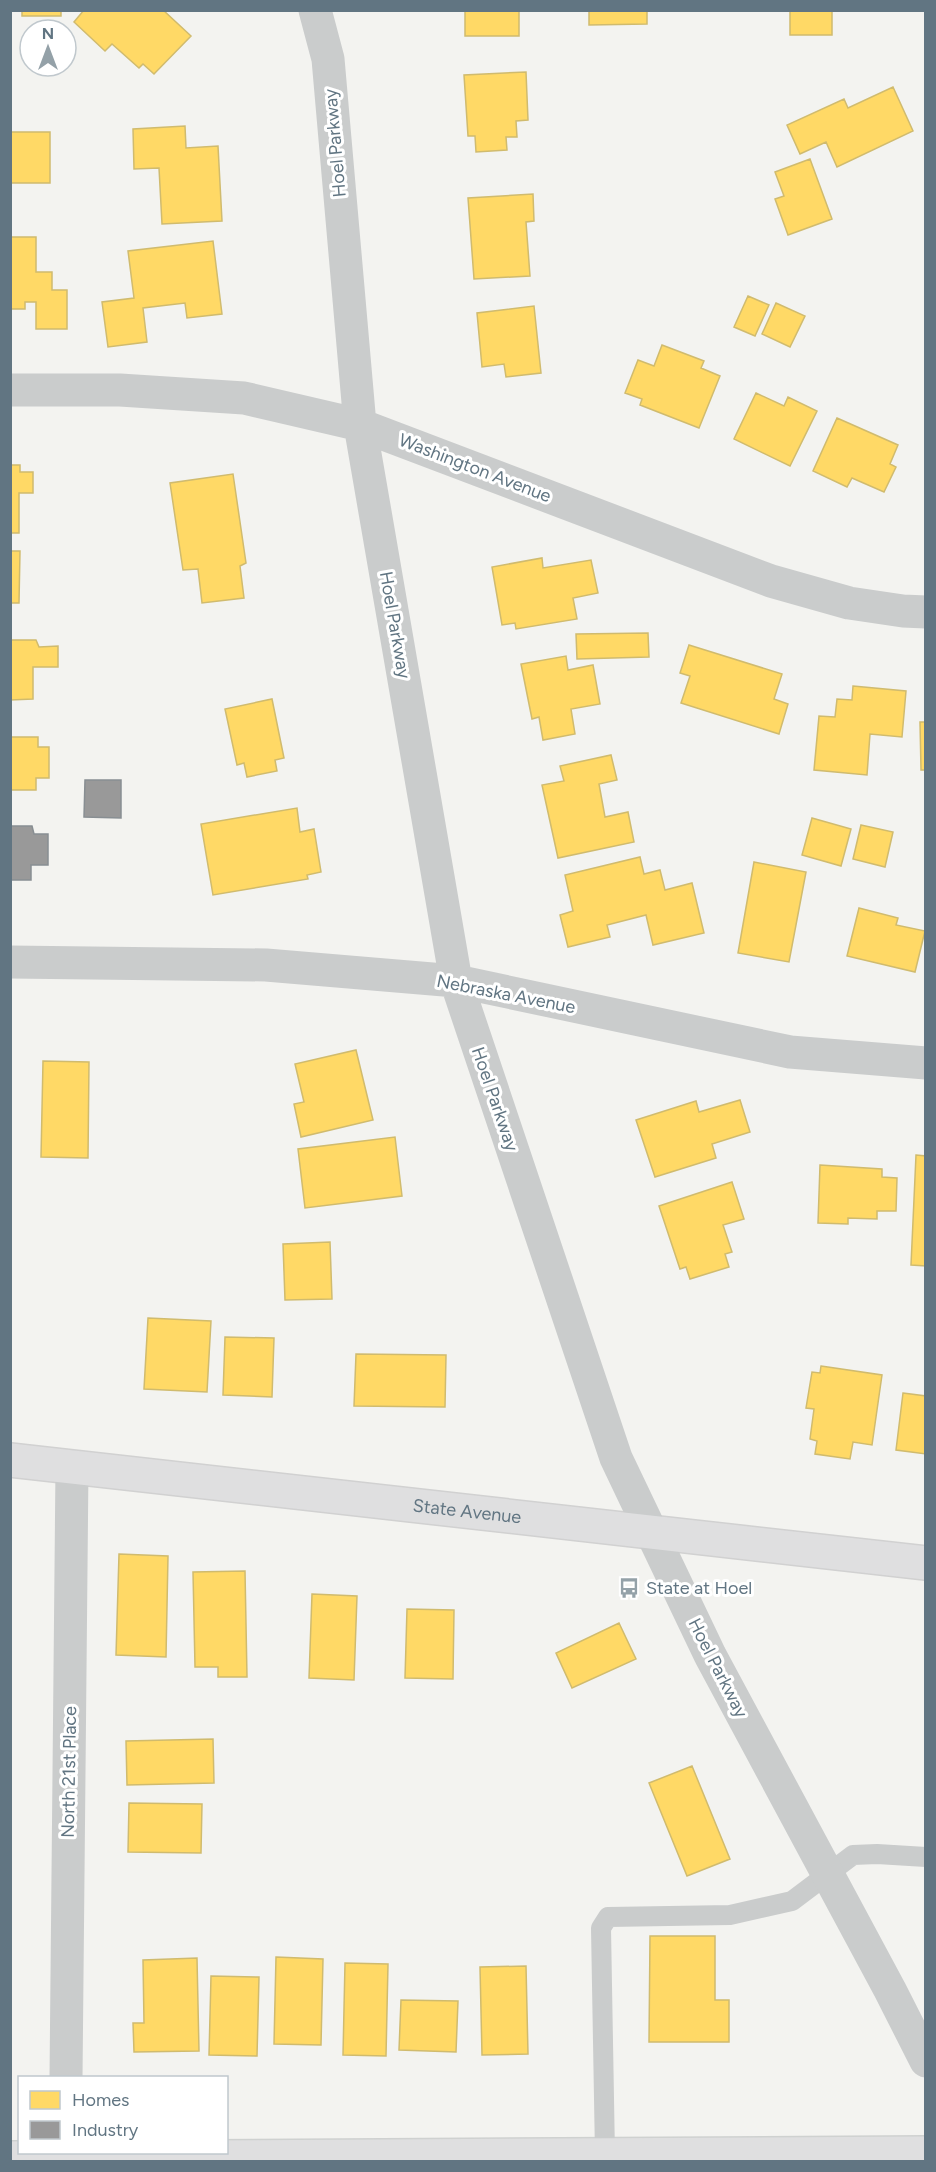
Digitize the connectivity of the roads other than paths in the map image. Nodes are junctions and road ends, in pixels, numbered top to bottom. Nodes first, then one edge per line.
1 (315, 10) edge
2 (337, 10) edge
3 (328, 59) junction
4 (10, 390) edge
5 (360, 425) junction
6 (926, 612) edge
7 (10, 962) edge
8 (456, 981) junction
9 (926, 1063) edge
10 (10, 1460) edge
11 (72, 1467) junction
12 (651, 1531) junction
13 (926, 1563) edge
14 (926, 1857) edge
15 (828, 1876) junction
16 (926, 2061) edge
17 (66, 2076) edge
18 (926, 2153) edge
19 (64, 2155) edge
20 (605, 2155) junction
21 (10, 2158) edge

1 - 3 street, Hoel Parkway
2 - 3 street, Hoel Parkway
3 - 5 street, Hoel Parkway
4 - 5 street, Washington Avenue
5 - 6 street, Washington Avenue
5 - 8 street, Hoel Parkway
7 - 8 street, Nebraska Avenue
8 - 9 street, Nebraska Avenue
8 - 12 street, Hoel Parkway
10 - 11 main road, State Avenue
11 - 12 main road, State Avenue
11 - 17 street, North 21st Place
12 - 13 main road, State Avenue
12 - 15 street, Hoel Parkway
14 - 15 lane
15 - 16 street, Hoel Parkway
15 - 20 lane
18 - 20 main road
19 - 20 main road
19 - 21 main road

